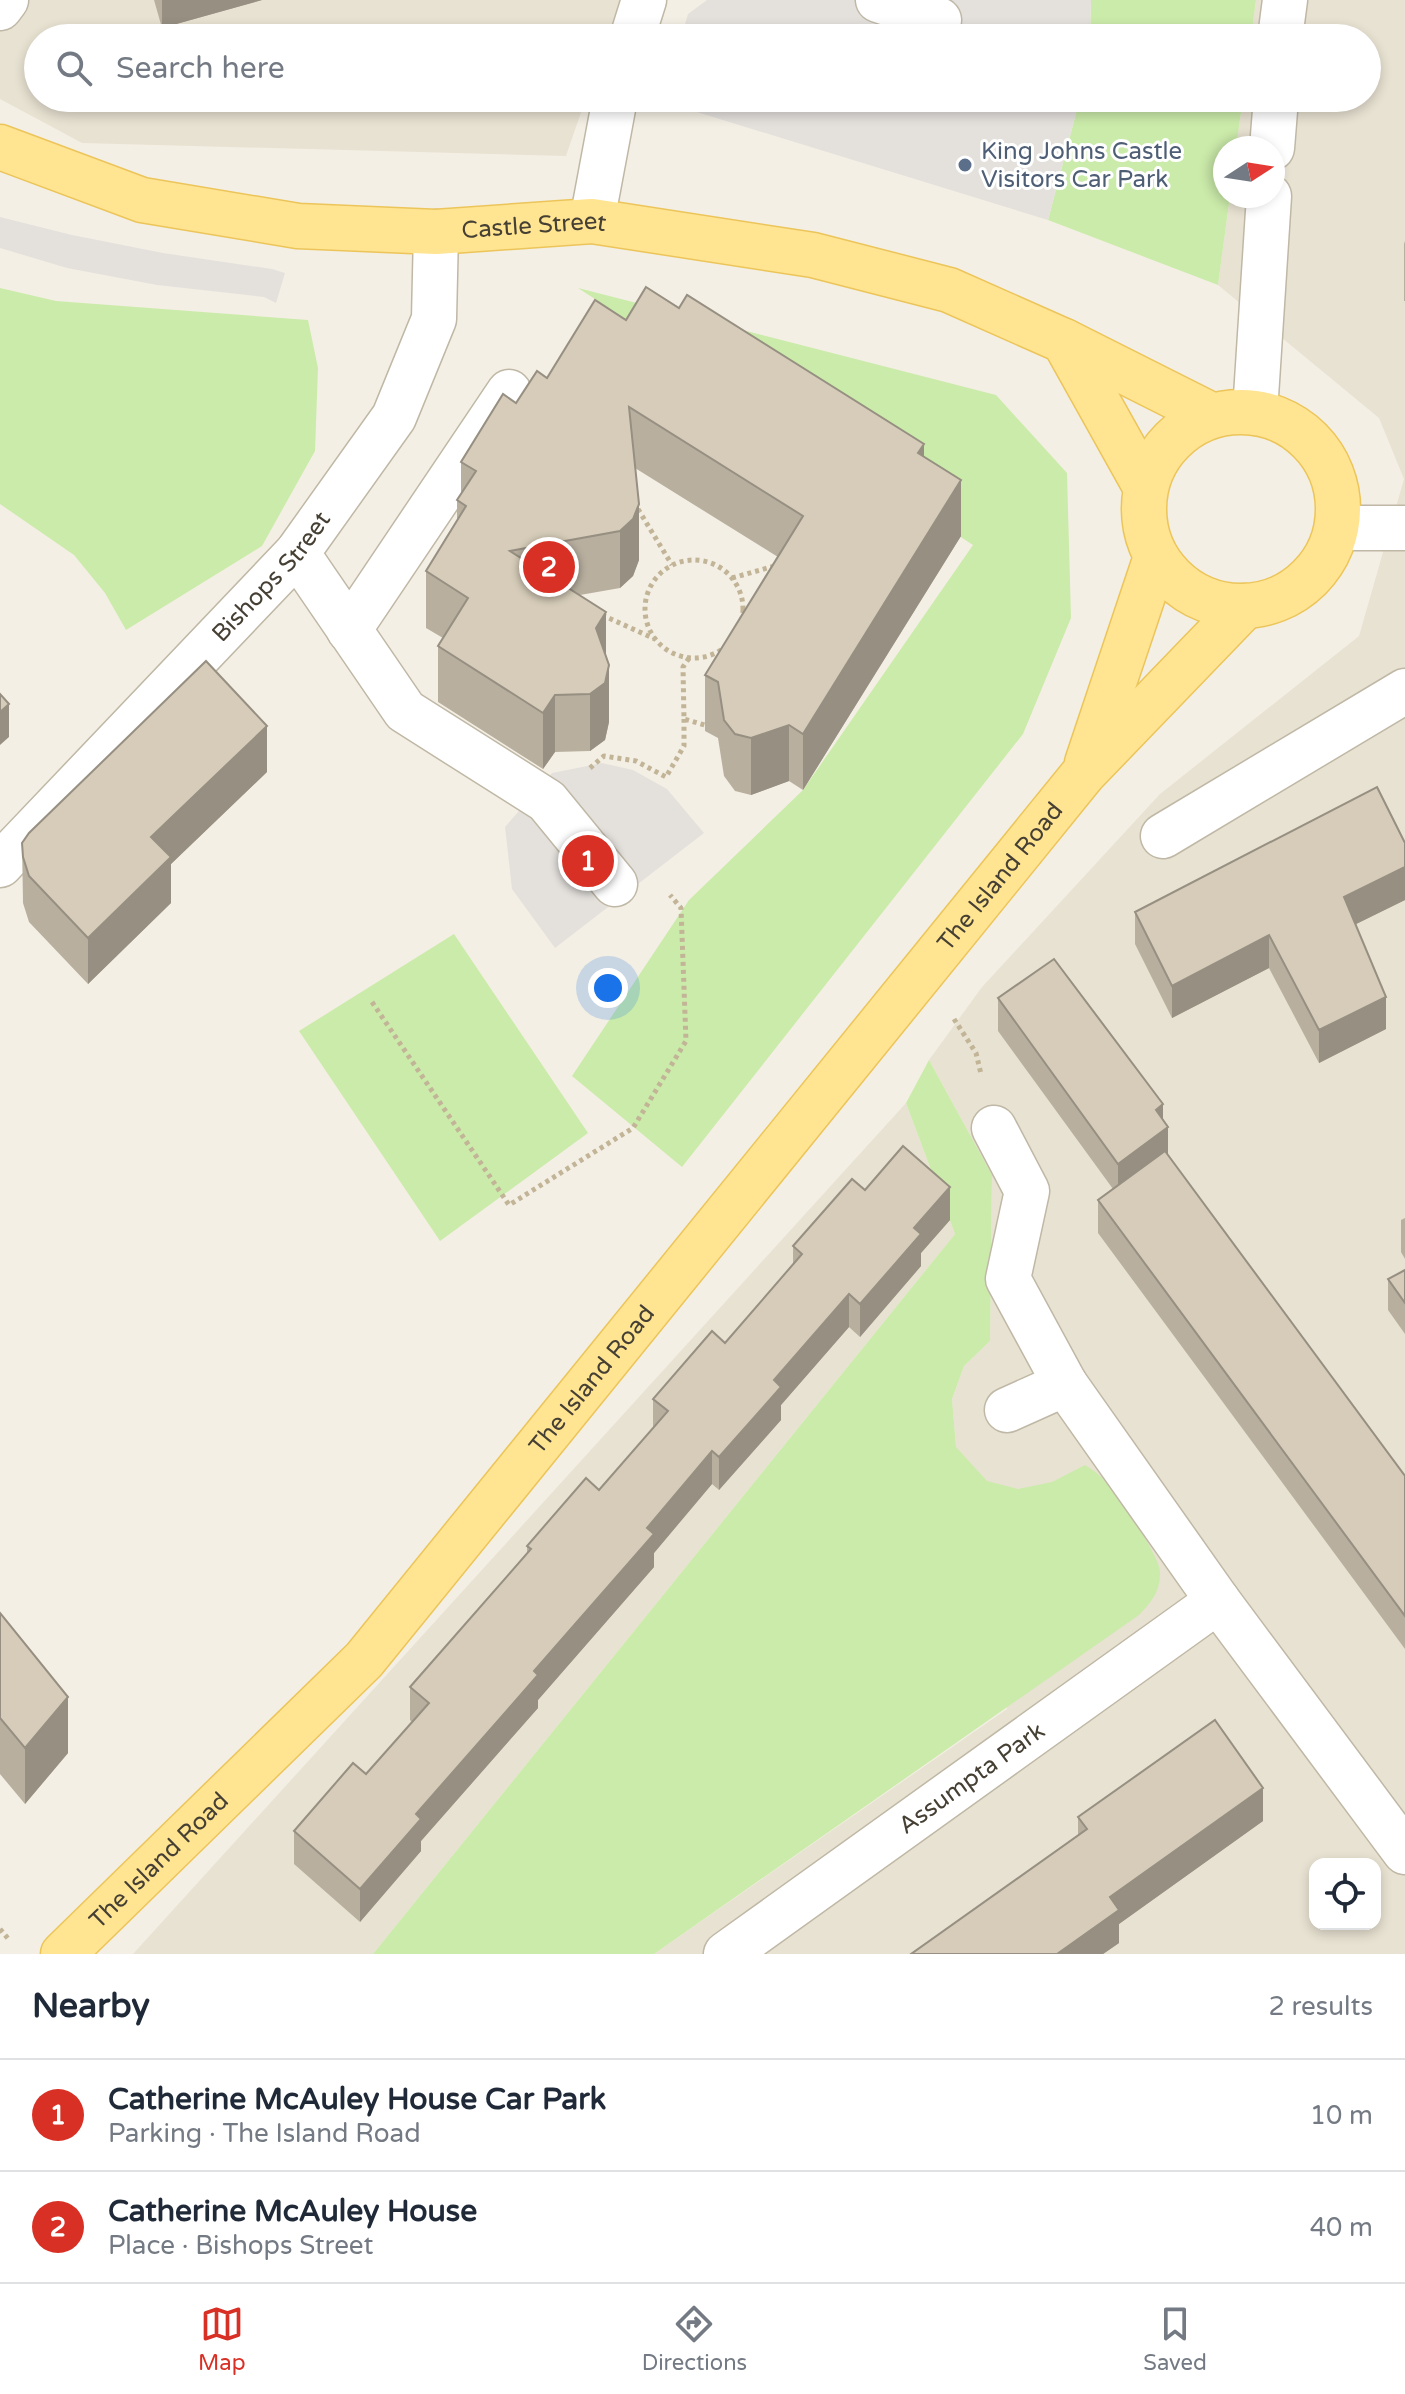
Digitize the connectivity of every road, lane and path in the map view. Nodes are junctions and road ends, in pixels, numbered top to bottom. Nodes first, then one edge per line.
1 (6, 0) edge
2 (644, 0) edge
3 (878, 0) edge
4 (1285, 0) edge
5 (0, 8) edge
6 (939, 20) dead end
7 (636, 24) edge
8 (1282, 24) edge
9 (612, 112) edge
10 (1275, 112) edge
11 (1273, 136) edge
12 (0, 147) edge
13 (1268, 208) edge
14 (592, 221) junction
15 (436, 232) junction
16 (1064, 341) junction
17 (509, 392) dead end
18 (1255, 412) junction
19 (1211, 415) junction
20 (1145, 486) junction
21 (635, 505) edge
22 (1337, 528) junction
23 (1405, 528) edge
24 (297, 553) junction
25 (1156, 557) junction
26 (788, 563) edge
27 (672, 566) junction
28 (732, 578) junction
29 (1245, 606) junction
30 (588, 608) edge
31 (349, 630) junction
32 (656, 639) junction
33 (689, 658) junction
34 (1405, 691) edge
35 (684, 719) junction
36 (708, 726) edge
37 (1084, 773) junction
38 (547, 801) junction
39 (1163, 836) dead end
40 (0, 865) edge
41 (615, 884) joint
42 (923, 971) junction
43 (372, 1002) dead end
44 (994, 1128) joint
45 (1065, 1384) junction
46 (1007, 1410) dead end
47 (1218, 1601) junction
48 (1405, 1852) edge
49 (73, 1951) edge
50 (726, 1954) edge

1 - 5 street
2 - 7 street
3 - 6 street
4 - 8 street
9 - 14 street
10 - 11 street
12 - 15 main road, Castle Street
13 - 18 street
14 - 15 main road, Castle Street
14 - 16 main road, Castle Street
15 - 24 street, Bishops Street
16 - 19 main road, Castle Street
16 - 20 main road
17 - 31 street
18 - 19 main road
18 - 22 main road
19 - 20 main road
20 - 25 main road
21 - 27 path
22 - 23 street
22 - 29 main road
24 - 31 street
24 - 40 street, Bishops Street
25 - 29 main road
25 - 37 main road
26 - 28 path
27 - 28 path
27 - 32 path
28 - 33 path
29 - 37 main road, The Island Road
30 - 32 path
31 - 38 street
32 - 33 path
33 - 35 path
34 - 39 street
35 - 36 path
35 - 38 path
37 - 42 main road, The Island Road
38 - 41 street
41 - 43 path
42 - 44 path
42 - 49 main road, The Island Road
44 - 45 street
45 - 46 street
45 - 47 street
47 - 48 street
47 - 50 street, Assumpta Park

